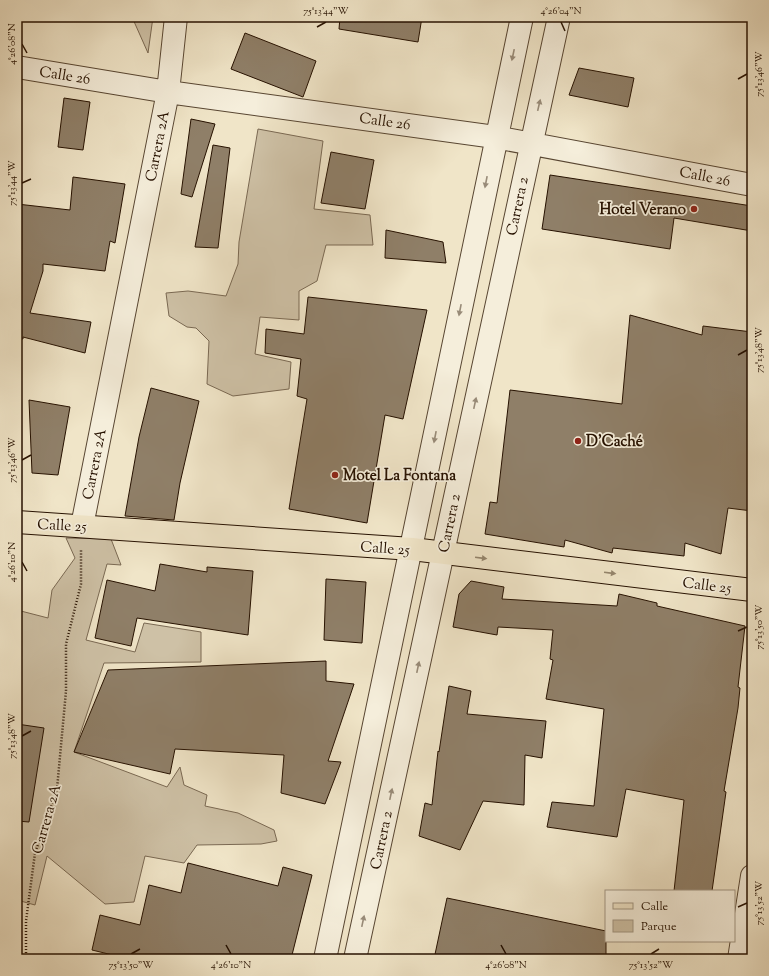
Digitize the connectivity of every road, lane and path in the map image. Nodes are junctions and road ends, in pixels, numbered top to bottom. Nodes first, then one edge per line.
1 (176, 17) edge
2 (522, 17) edge
3 (559, 17) edge
4 (17, 67) edge
5 (168, 92) junction
6 (495, 137) junction
7 (531, 143) junction
8 (752, 185) edge
9 (17, 522) edge
10 (82, 526) junction
11 (412, 549) junction
12 (442, 553) junction
13 (752, 590) edge
14 (752, 876) edge
15 (26, 959) edge
16 (325, 959) edge
17 (355, 959) edge
18 (739, 959) edge

1 - 5 street, Carrera 2A
2 -> 6 street, Carrera 2
7 -> 3 street, Carrera 2
4 - 5 street, Calle 26
5 - 6 street, Calle 26
5 - 10 street, Carrera 2A
6 - 7 street, Calle 26
6 -> 11 street, Carrera 2
7 - 8 street, Calle 26
12 -> 7 street, Carrera 2
9 - 10 main road, Calle 25
10 - 11 main road, Calle 25
10 - 15 path, Carrera 2A
11 - 12 main road, Calle 25
11 - 16 street, Carrera 2
12 -> 13 main road, Calle 25
17 -> 12 street, Carrera 2
14 - 18 street

